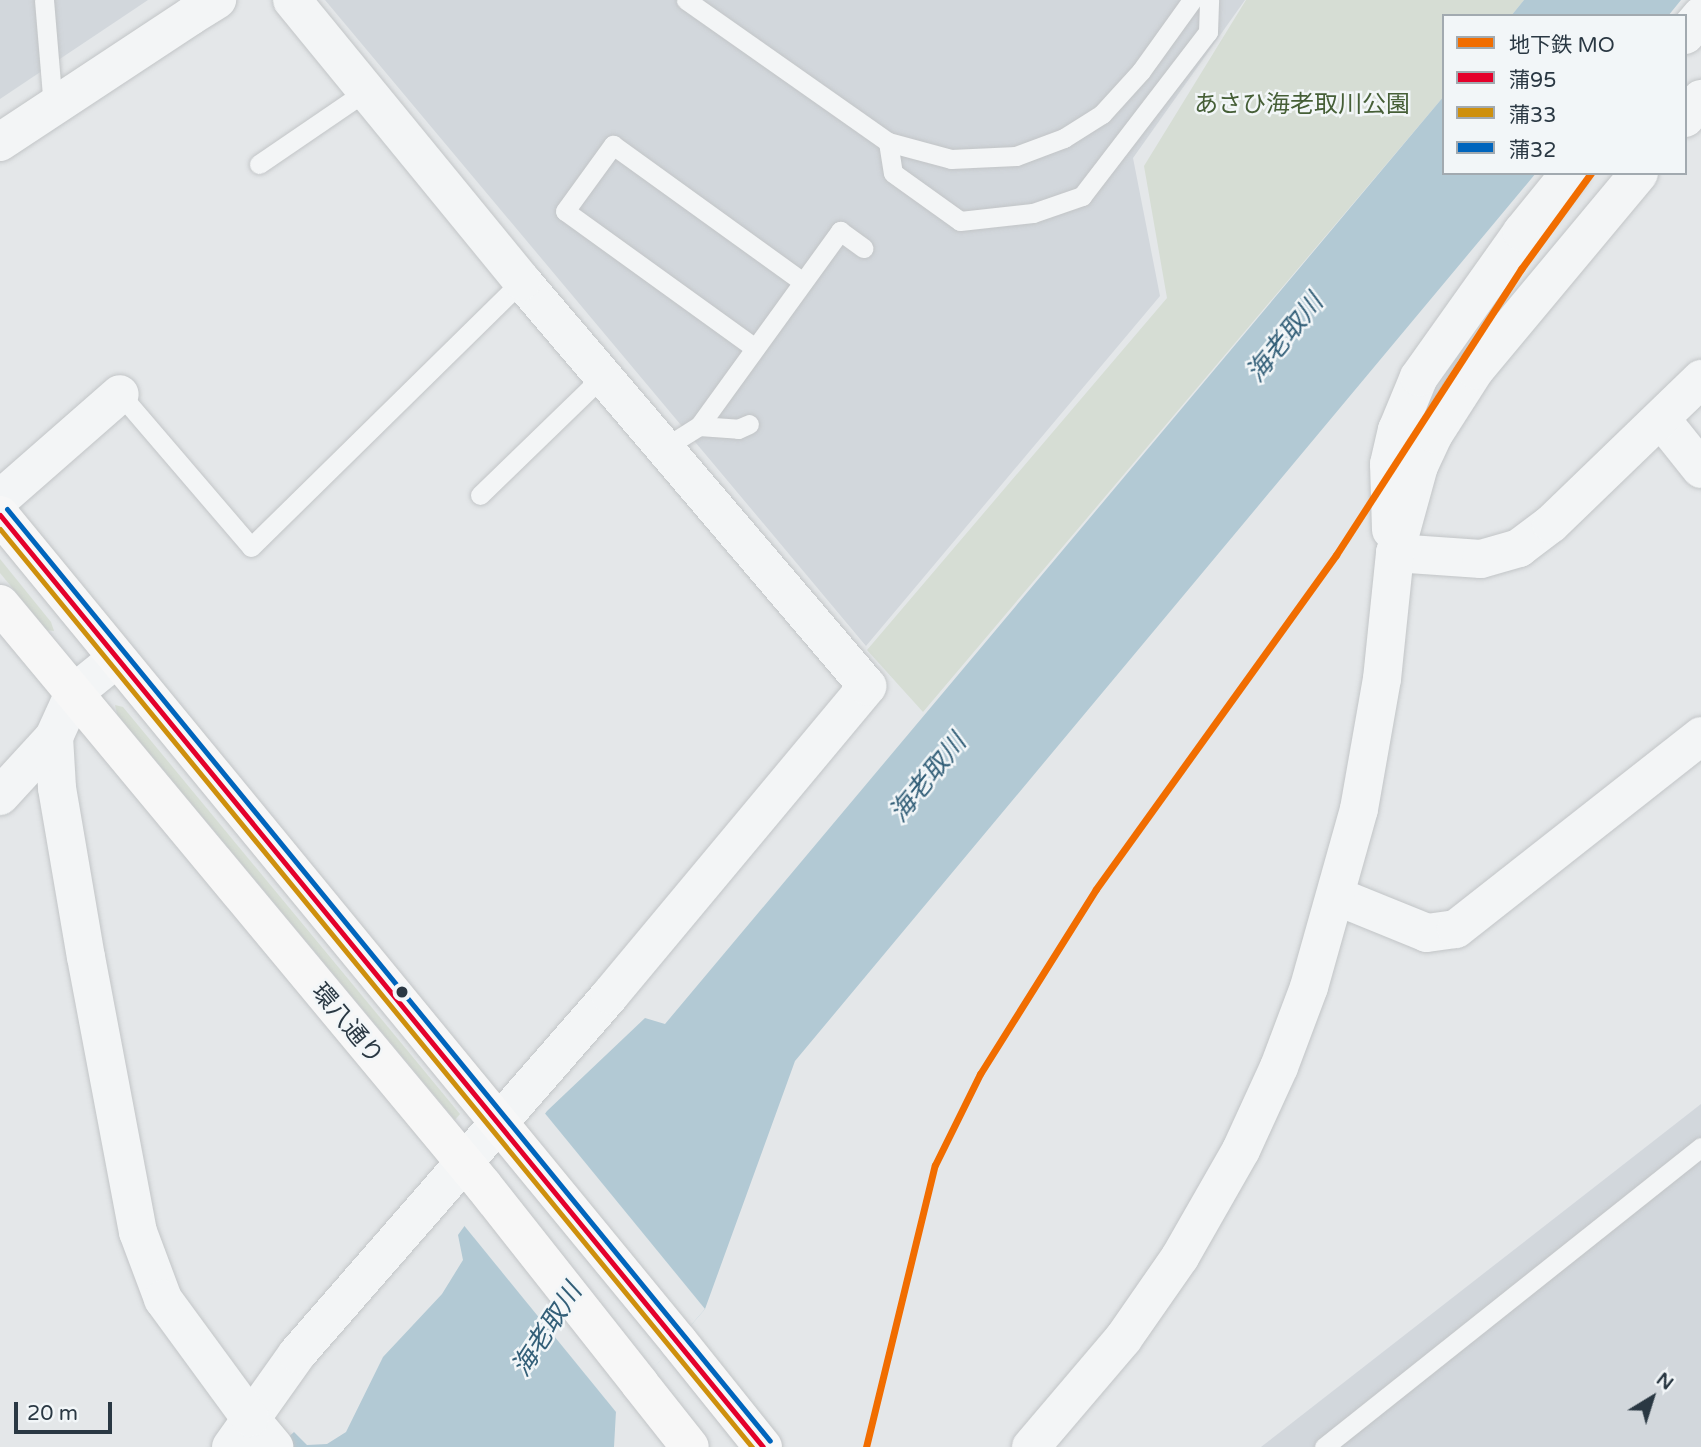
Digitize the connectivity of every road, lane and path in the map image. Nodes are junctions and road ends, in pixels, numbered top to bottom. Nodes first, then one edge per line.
1 (44, 0) edge
2 (292, 0) edge
3 (686, 0) edge
4 (1192, 0) edge
5 (1209, 0) edge
6 (195, 5) edge
7 (1701, 16) edge
8 (1687, 32) edge
9 (366, 91) junction
10 (1701, 99) edge
11 (53, 107) junction
12 (1687, 116) edge
13 (0, 142) edge
14 (888, 142) junction
15 (259, 164) dead end
16 (1568, 175) edge
17 (1637, 175) edge
18 (863, 248) dead end
19 (522, 281) junction
20 (803, 282) junction
21 (755, 348) junction
22 (603, 376) junction
23 (1701, 379) edge
24 (120, 394) joint
25 (1661, 419) junction
26 (749, 424) dead end
27 (699, 426) junction
28 (664, 448) junction
29 (1701, 469) edge
30 (480, 495) dead end
31 (0, 499) edge
32 (0, 515) edge
33 (1395, 552) junction
34 (0, 604) edge
35 (116, 659) junction
36 (74, 693) junction
37 (1701, 736) edge
38 (54, 737) junction
39 (0, 796) edge
40 (1336, 896) junction
41 (508, 1131) junction
42 (1701, 1147) edge
43 (473, 1173) junction
44 (240, 1432) edge
45 (274, 1447) edge
46 (690, 1447) edge
47 (763, 1447) edge
48 (1031, 1447) edge
49 (1324, 1447) edge

1 - 11 lane
2 - 9 street
3 - 14 lane
4 - 14 lane
5 - 14 lane
6 - 11 street
7 - 8 street
9 - 15 lane
9 - 19 street
10 - 12 street
11 - 13 street
16 - 33 street
17 - 33 street
18 - 20 lane
19 - 22 street
19 - 24 lane
20 - 21 lane
20 - 21 lane
21 - 27 lane
22 - 28 street
22 - 30 lane
23 - 25 street
24 - 31 street
25 - 29 street
25 - 33 street
26 - 27 lane
27 - 28 lane
28 - 41 street
32 - 35 main road
33 - 40 street
34 - 36 main road, 環八通り
35 - 36 street
35 - 41 main road
36 - 38 street
36 - 43 main road, 環八通り
37 - 40 street
38 - 39 street
38 - 44 street
40 - 48 street
41 - 43 street
41 - 47 main road
42 - 49 lane
43 - 44 street
43 - 46 main road, 環八通り
44 - 45 street

